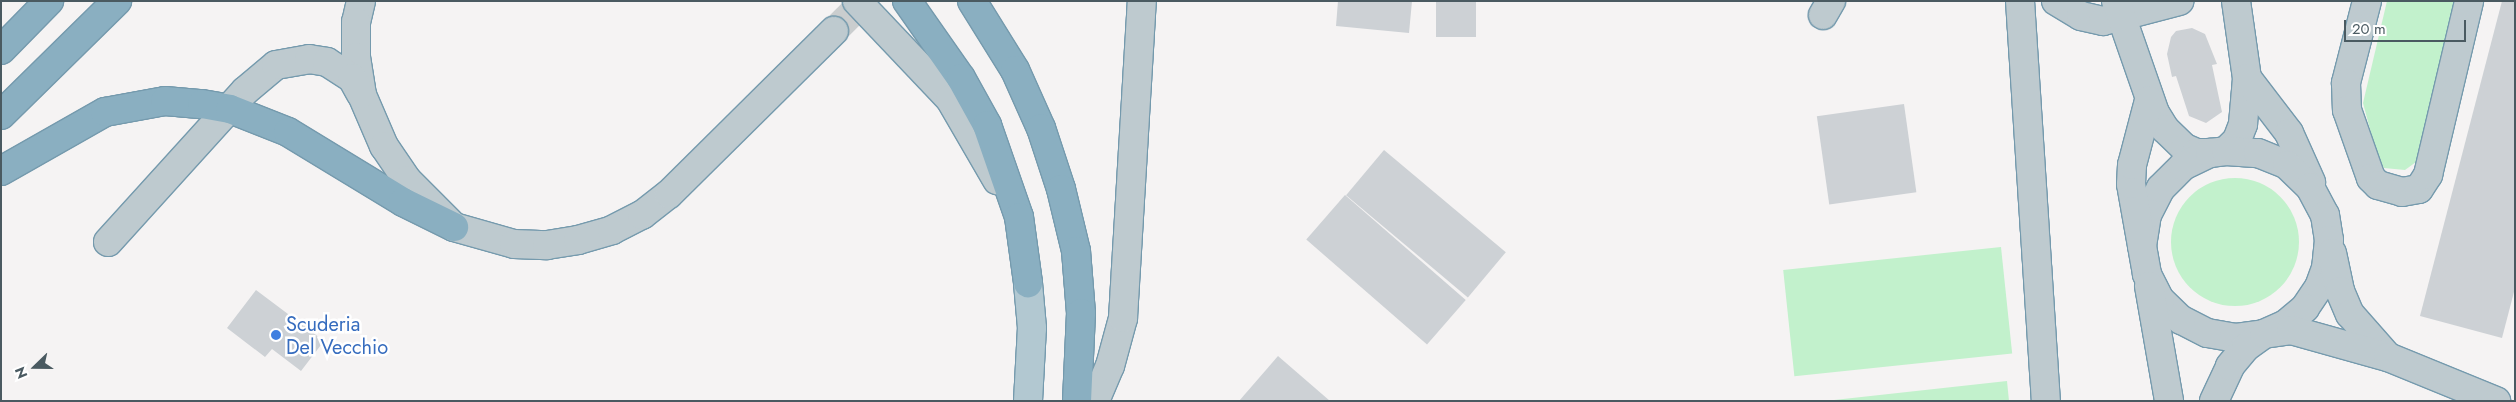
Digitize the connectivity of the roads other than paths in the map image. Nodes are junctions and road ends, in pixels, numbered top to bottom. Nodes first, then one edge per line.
1 (49, 1) edge
2 (117, 1) edge
3 (361, 1) edge
4 (857, 1) edge
5 (907, 1) edge
6 (972, 1) edge
7 (1142, 1) edge
8 (2020, 1) edge
9 (2056, 1) edge
10 (2179, 1) edge
11 (2236, 1) edge
12 (2367, 1) edge
13 (2469, 1) edge
14 (2118, 10) edge
15 (834, 31) tunnel mouth
16 (1, 50) edge
17 (2247, 78) junction
18 (362, 95) junction
19 (2149, 100) junction
20 (230, 109) junction
21 (1, 115) edge
22 (2218, 152) junction
23 (1, 171) edge
24 (454, 227) junction
25 (2327, 227) junction
26 (108, 242) dead end
27 (2142, 246) junction
28 (2147, 274) junction
29 (1028, 283) junction
30 (2264, 334) junction
31 (2388, 357) junction
32 (1028, 401) edge
33 (1078, 401) edge
34 (1095, 401) edge
35 (2046, 401) edge
36 (2169, 401) edge
37 (2214, 401) edge
38 (2496, 401) edge

1 - 16 highway
2 - 21 highway
3 - 18 street
4 - 29 street
5 - 29 highway
6 - 33 highway
7 - 34 street
8 - 35 street
9 - 14 street
10 - 14 street
11 - 17 street
12 - 13 street
14 - 19 street
15 - 24 street
17 - 22 street
17 - 25 street
18 - 20 street
18 - 24 street
19 - 22 street
19 - 27 street
20 - 23 highway
20 - 24 highway
20 - 26 street
22 - 25 street
22 - 27 street
25 - 30 street
25 - 31 street
27 - 28 street
28 - 30 street
28 - 36 street
29 - 32 main road
30 - 31 street
30 - 37 street
31 - 38 street

